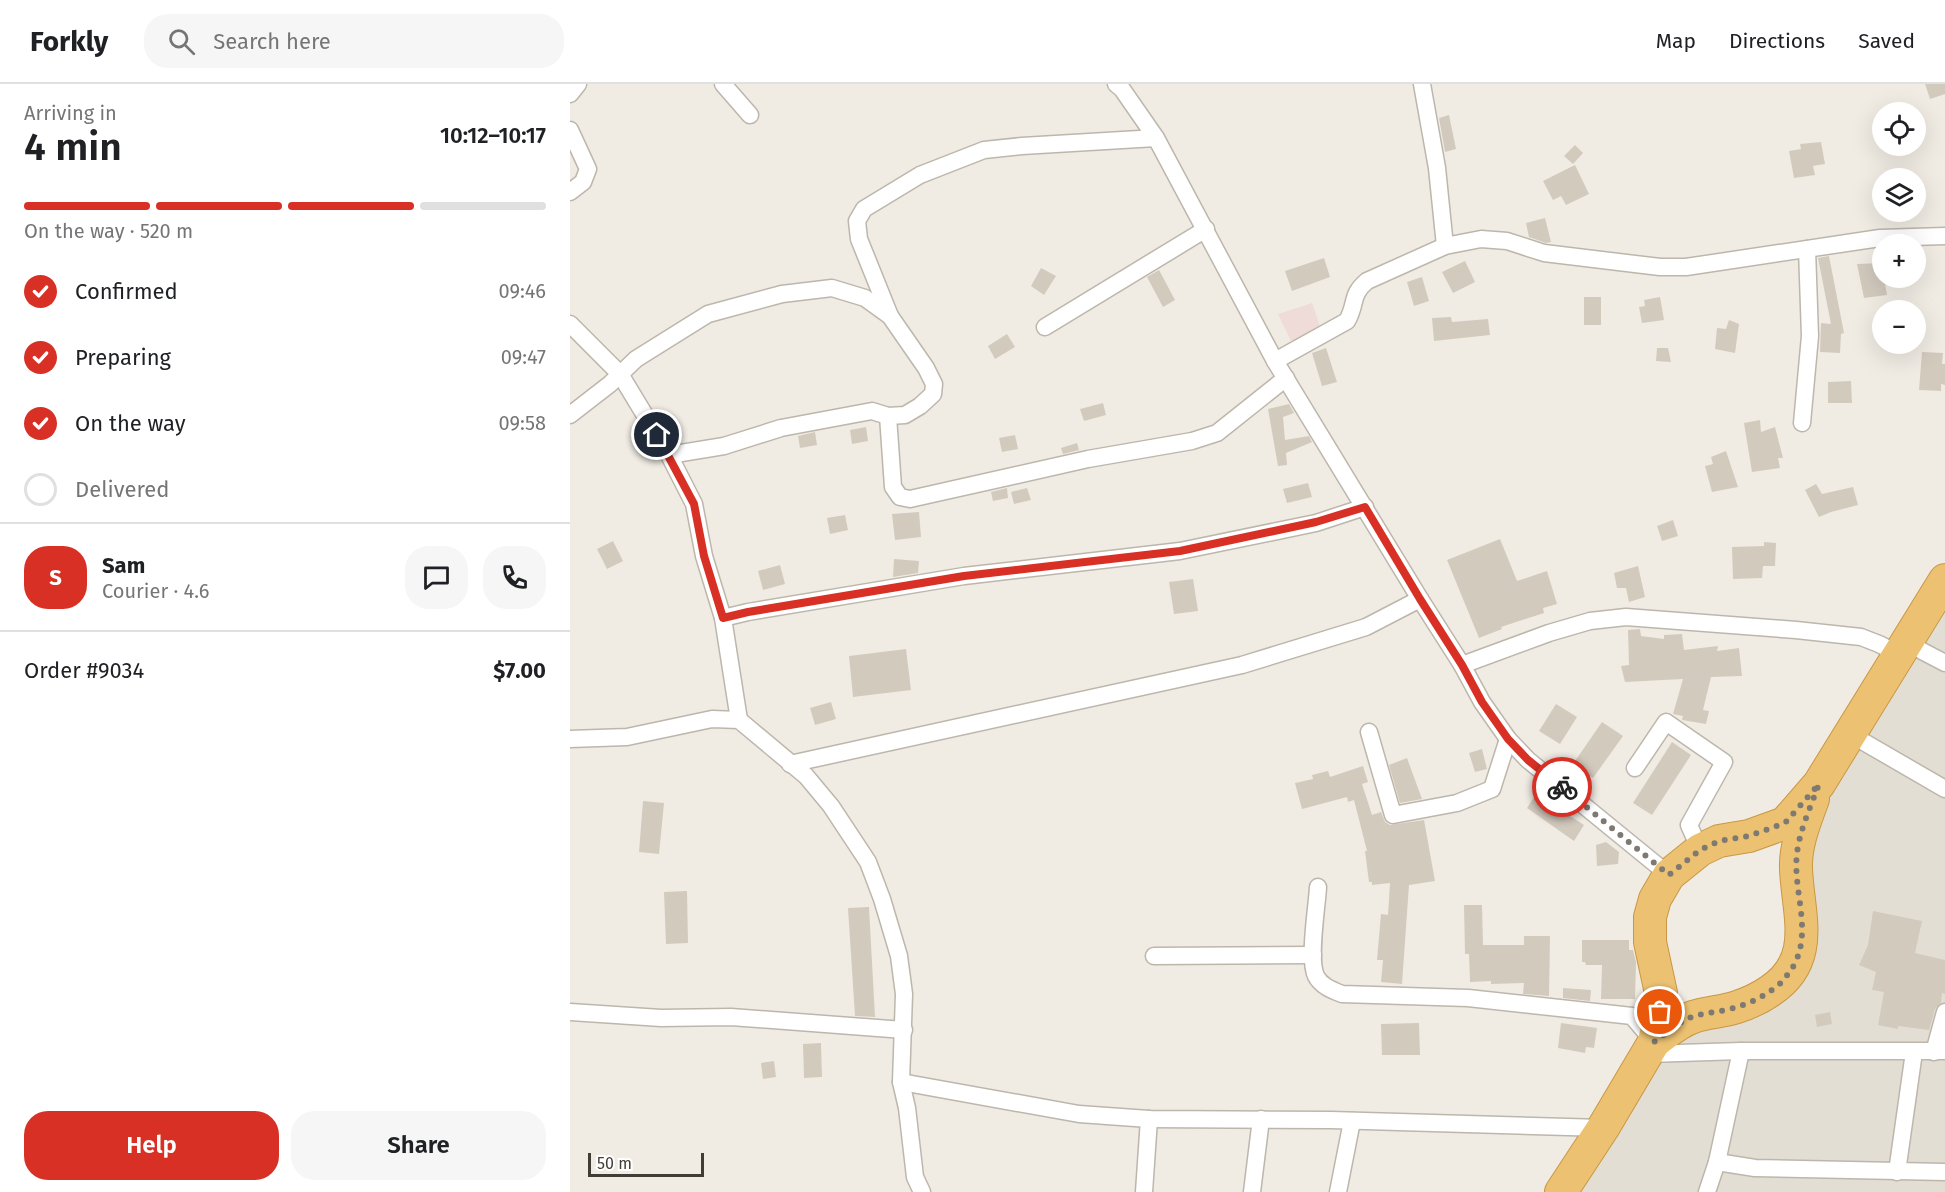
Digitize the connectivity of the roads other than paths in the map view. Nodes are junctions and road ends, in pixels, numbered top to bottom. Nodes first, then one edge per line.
1 (578, 84) edge
2 (723, 84) edge
3 (1116, 84) edge
4 (1422, 84) edge
5 (570, 94) edge
6 (750, 115) dead end
7 (570, 130) edge
8 (1156, 138) junction
9 (570, 192) edge
10 (1206, 229) junction
11 (1945, 237) edge
12 (1445, 246) junction
13 (1807, 249) junction
14 (890, 316) junction
15 (570, 324) edge
16 (1045, 327) dead end
17 (1275, 361) junction
18 (620, 374) junction
19 (1286, 378) junction
20 (570, 415) edge
21 (888, 416) junction
22 (1802, 423) dead end
23 (669, 455) junction
24 (1365, 507) junction
25 (1945, 580) edge
26 (1420, 599) junction
27 (723, 618) junction
28 (1903, 647) junction
29 (1945, 663) edge
30 (1462, 665) junction
31 (739, 720) junction
32 (1369, 732) dead end
33 (1850, 734) junction
34 (570, 739) edge
35 (1508, 739) junction
36 (790, 764) junction
37 (1635, 768) dead end
38 (1819, 784) junction
39 (1945, 789) edge
40 (1700, 850) junction
41 (1669, 875) junction
42 (1318, 887) dead end
43 (1313, 955) junction
44 (1154, 956) dead end
45 (570, 1012) edge
46 (1945, 1012) edge
47 (903, 1030) junction
48 (1651, 1048) junction
49 (1741, 1051) junction
50 (1939, 1051) edge
51 (1914, 1052) junction
52 (901, 1082) junction
53 (1149, 1119) junction
54 (1261, 1119) junction
55 (1352, 1121) junction
56 (1603, 1128) junction
57 (1717, 1162) junction
58 (1897, 1172) junction
59 (1945, 1172) edge
60 (922, 1192) edge
61 (1144, 1192) edge
62 (1252, 1192) edge
63 (1338, 1192) edge
64 (1561, 1192) edge
65 (1707, 1192) edge

1 - 5 street
2 - 6 street
3 - 8 street
4 - 12 street
7 - 9 street
8 - 10 street
8 - 14 street
10 - 16 street
10 - 17 street
11 - 13 street
12 - 13 street
12 - 17 street
13 - 22 street
14 - 18 street
14 - 21 street
15 - 18 street
17 - 19 street
18 - 20 street
18 - 23 street
19 - 21 street
19 - 24 street
21 - 23 street
23 - 27 street
24 - 26 street
24 - 27 street
25 - 28 highway
26 - 30 street
26 - 36 street
27 - 31 street
28 - 29 street
28 - 30 street
28 - 33 highway
30 - 35 street
31 - 34 street
31 - 36 street
32 - 35 street
33 - 38 highway
33 - 39 street
35 - 41 street
36 - 47 street
37 - 40 street
38 - 40 highway
38 - 48 highway
40 - 41 highway
41 - 48 highway
42 - 43 street
43 - 44 street
43 - 48 street
45 - 47 street
46 - 50 street
47 - 52 street
48 - 49 street
48 - 56 highway
49 - 51 street
49 - 57 street
50 - 51 street
51 - 58 street
52 - 53 street
52 - 60 street
53 - 54 street
53 - 61 street
54 - 55 street
54 - 62 street
55 - 56 street
55 - 63 street
56 - 64 highway
57 - 58 street
57 - 65 street
58 - 59 street

